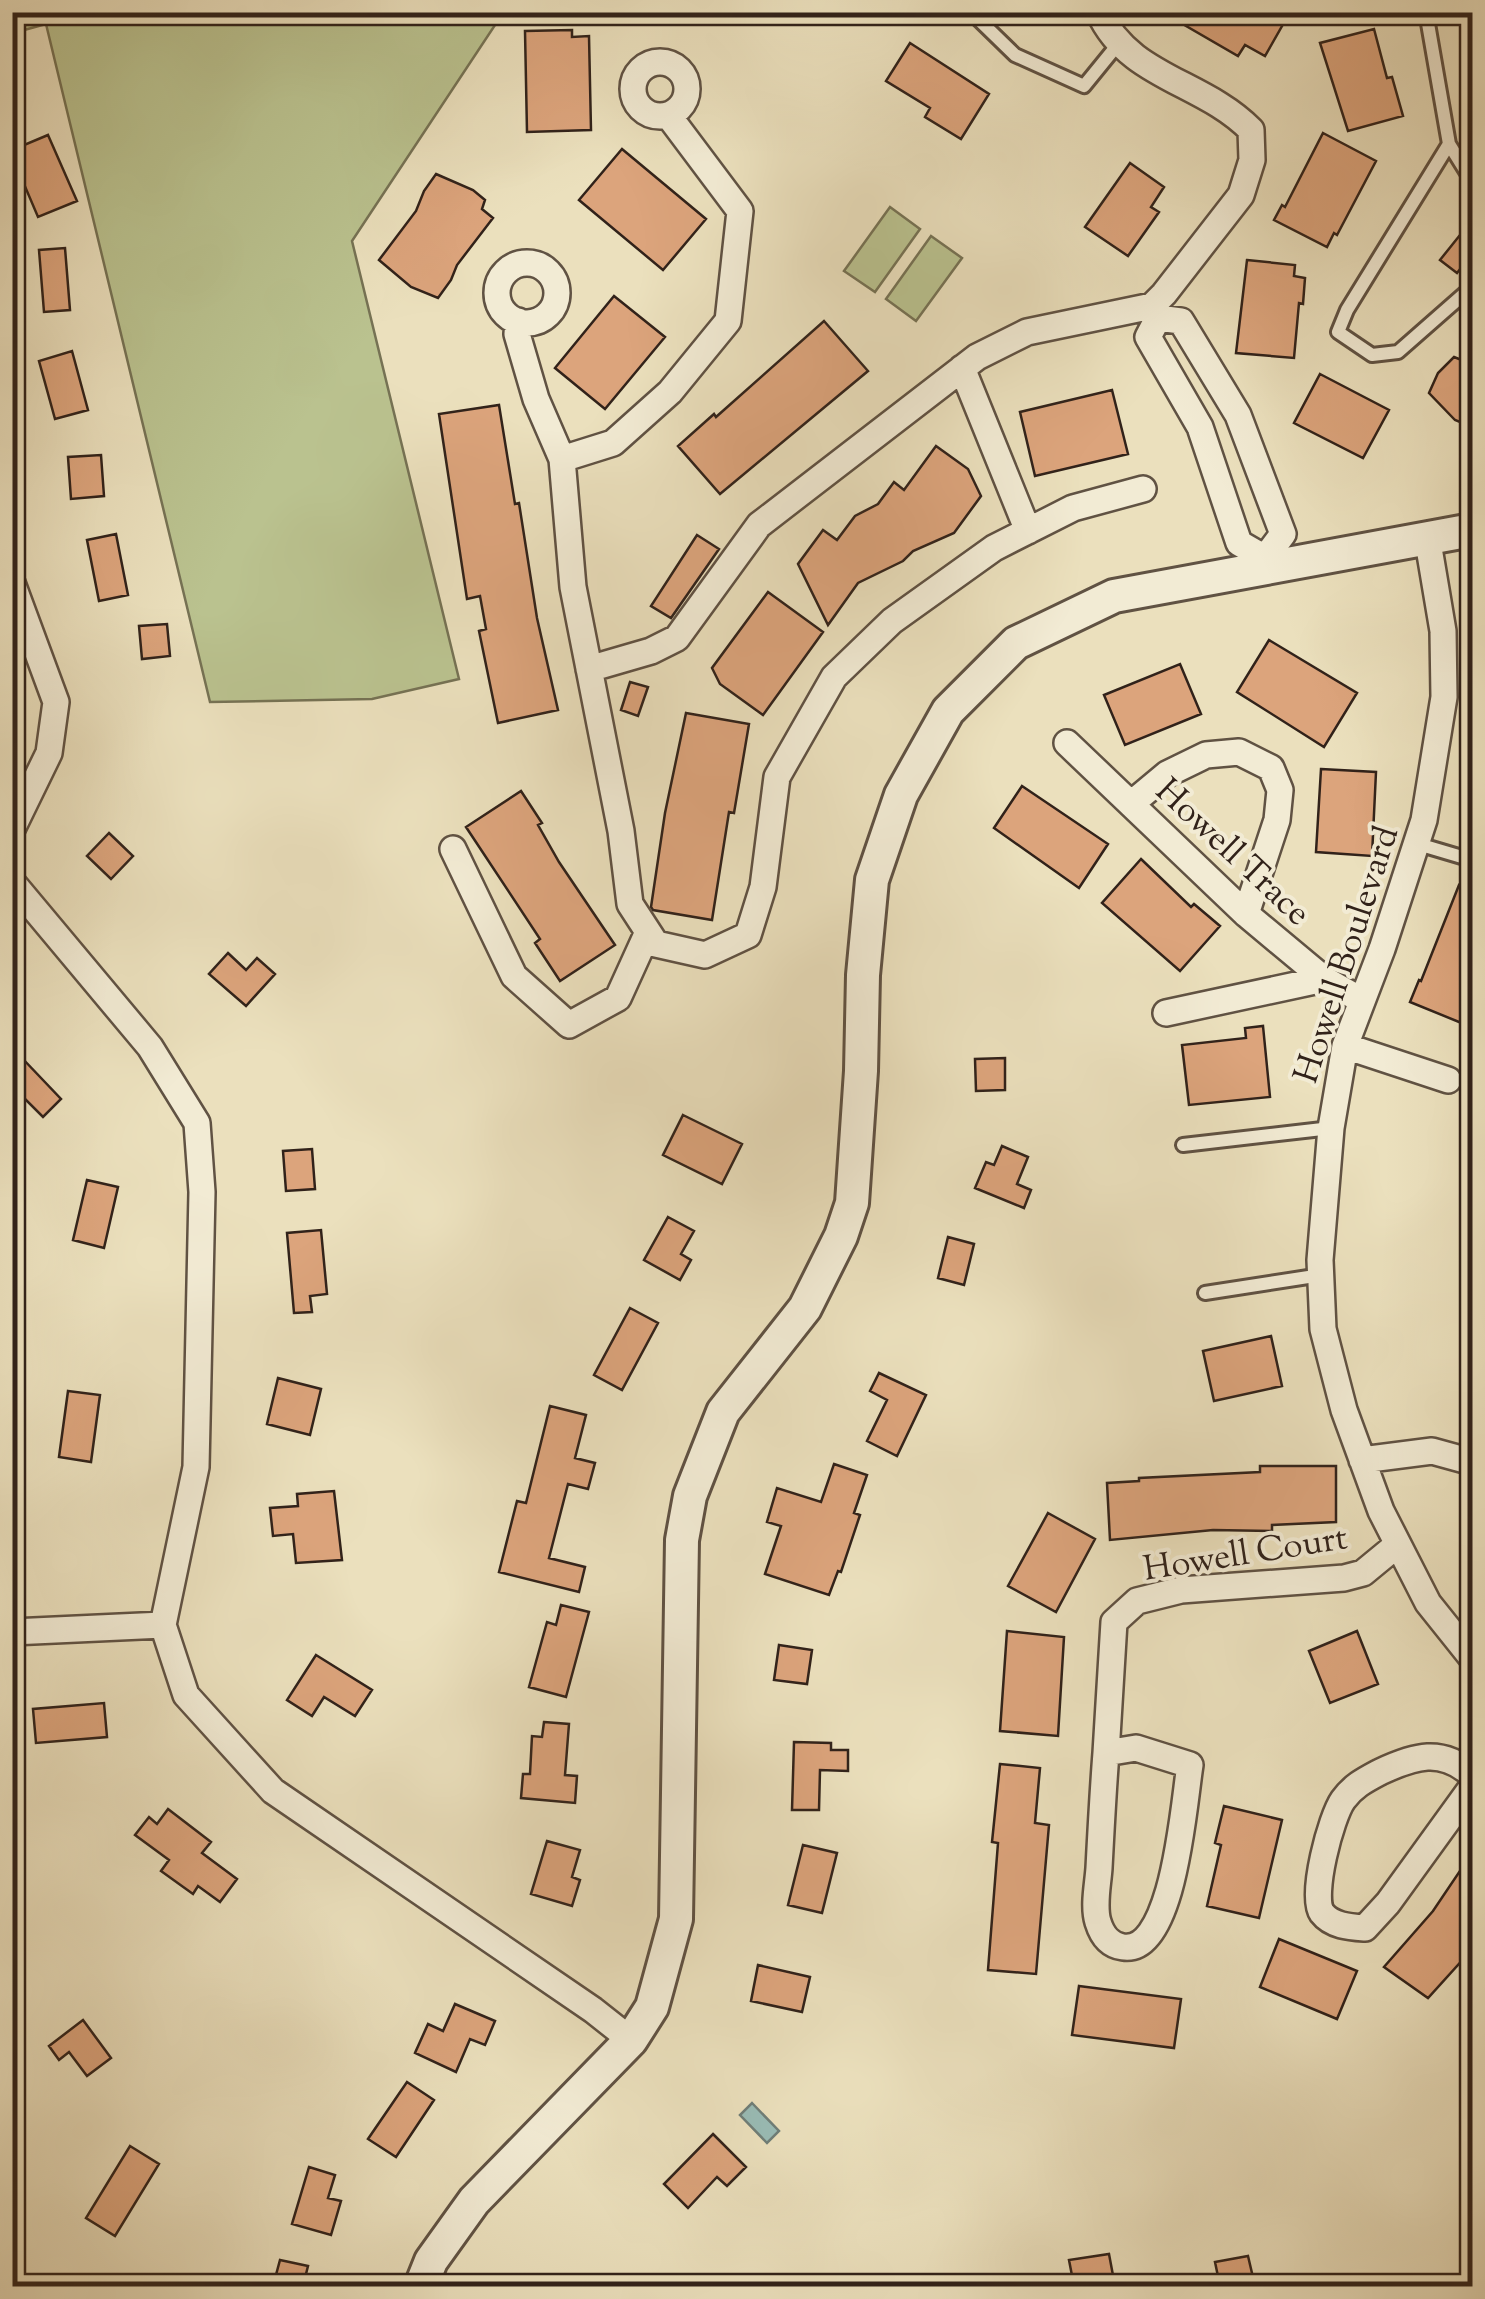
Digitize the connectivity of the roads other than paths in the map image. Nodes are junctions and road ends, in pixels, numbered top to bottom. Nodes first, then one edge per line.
1 (980, 12) edge
2 (1099, 12) edge
3 (1426, 12) edge
4 (1118, 42) junction
5 (668, 115) dead end
6 (1449, 144) junction
7 (1472, 180) edge
8 (1472, 287) edge
9 (1155, 312) junction
10 (518, 321) dead end
11 (962, 368) junction
12 (1252, 448) junction
13 (562, 459) junction
14 (1215, 464) junction
15 (1144, 489) dead end
16 (1028, 530) junction
17 (1472, 530) edge
18 (1427, 536) junction
19 (1267, 564) junction
20 (12, 583) edge
21 (589, 670) junction
22 (1068, 743) dead end
23 (1132, 804) junction
24 (12, 830) edge
25 (1418, 844) junction
26 (453, 849) dead end
27 (1472, 860) edge
28 (12, 882) edge
29 (1246, 914) junction
30 (648, 932) junction
31 (1324, 979) junction
32 (1361, 1000) junction
33 (1166, 1013) dead end
34 (1345, 1046) junction
35 (1448, 1080) dead end
36 (1331, 1128) junction
37 (1183, 1145) dead end
38 (1321, 1275) junction
39 (1205, 1292) dead end
40 (1362, 1460) junction
41 (1472, 1462) edge
42 (1397, 1544) junction
43 (163, 1625) junction
44 (12, 1632) edge
45 (1472, 1658) edge
46 (1106, 1753) junction
47 (1472, 1775) edge
48 (1472, 1787) edge
49 (631, 2040) junction
50 (421, 2286) edge

1 - 4 lane
2 - 4 street
3 - 6 lane
4 - 9 street
5 - 13 street
6 - 7 lane
6 - 8 lane
9 - 11 street
9 - 12 street
9 - 14 street
10 - 13 street
11 - 16 street
11 - 21 street
12 - 14 street
12 - 19 street
13 - 21 street
14 - 19 street
15 - 16 street
16 - 30 street
17 - 18 street
18 - 19 street
18 - 25 street, Howell Boulevard
19 - 49 street
20 - 24 street
21 - 30 street
22 - 23 street, Howell Trace
23 - 29 street, Howell Trace
23 - 29 street
25 - 27 lane
25 - 32 street, Howell Boulevard
26 - 30 street
28 - 43 street
29 - 31 street, Howell Trace
31 - 32 street, Howell Trace
31 - 33 street
32 - 34 street, Howell Boulevard
34 - 35 street
34 - 36 street, Howell Boulevard
36 - 37 lane
36 - 38 street, Howell Boulevard
38 - 39 lane
38 - 40 street, Howell Boulevard
40 - 41 street
40 - 42 street, Howell Boulevard
42 - 45 street, Howell Boulevard
42 - 46 street, Howell Court
43 - 44 street
43 - 49 street
46 - 46 street, Howell Court
47 - 48 street
49 - 50 street

